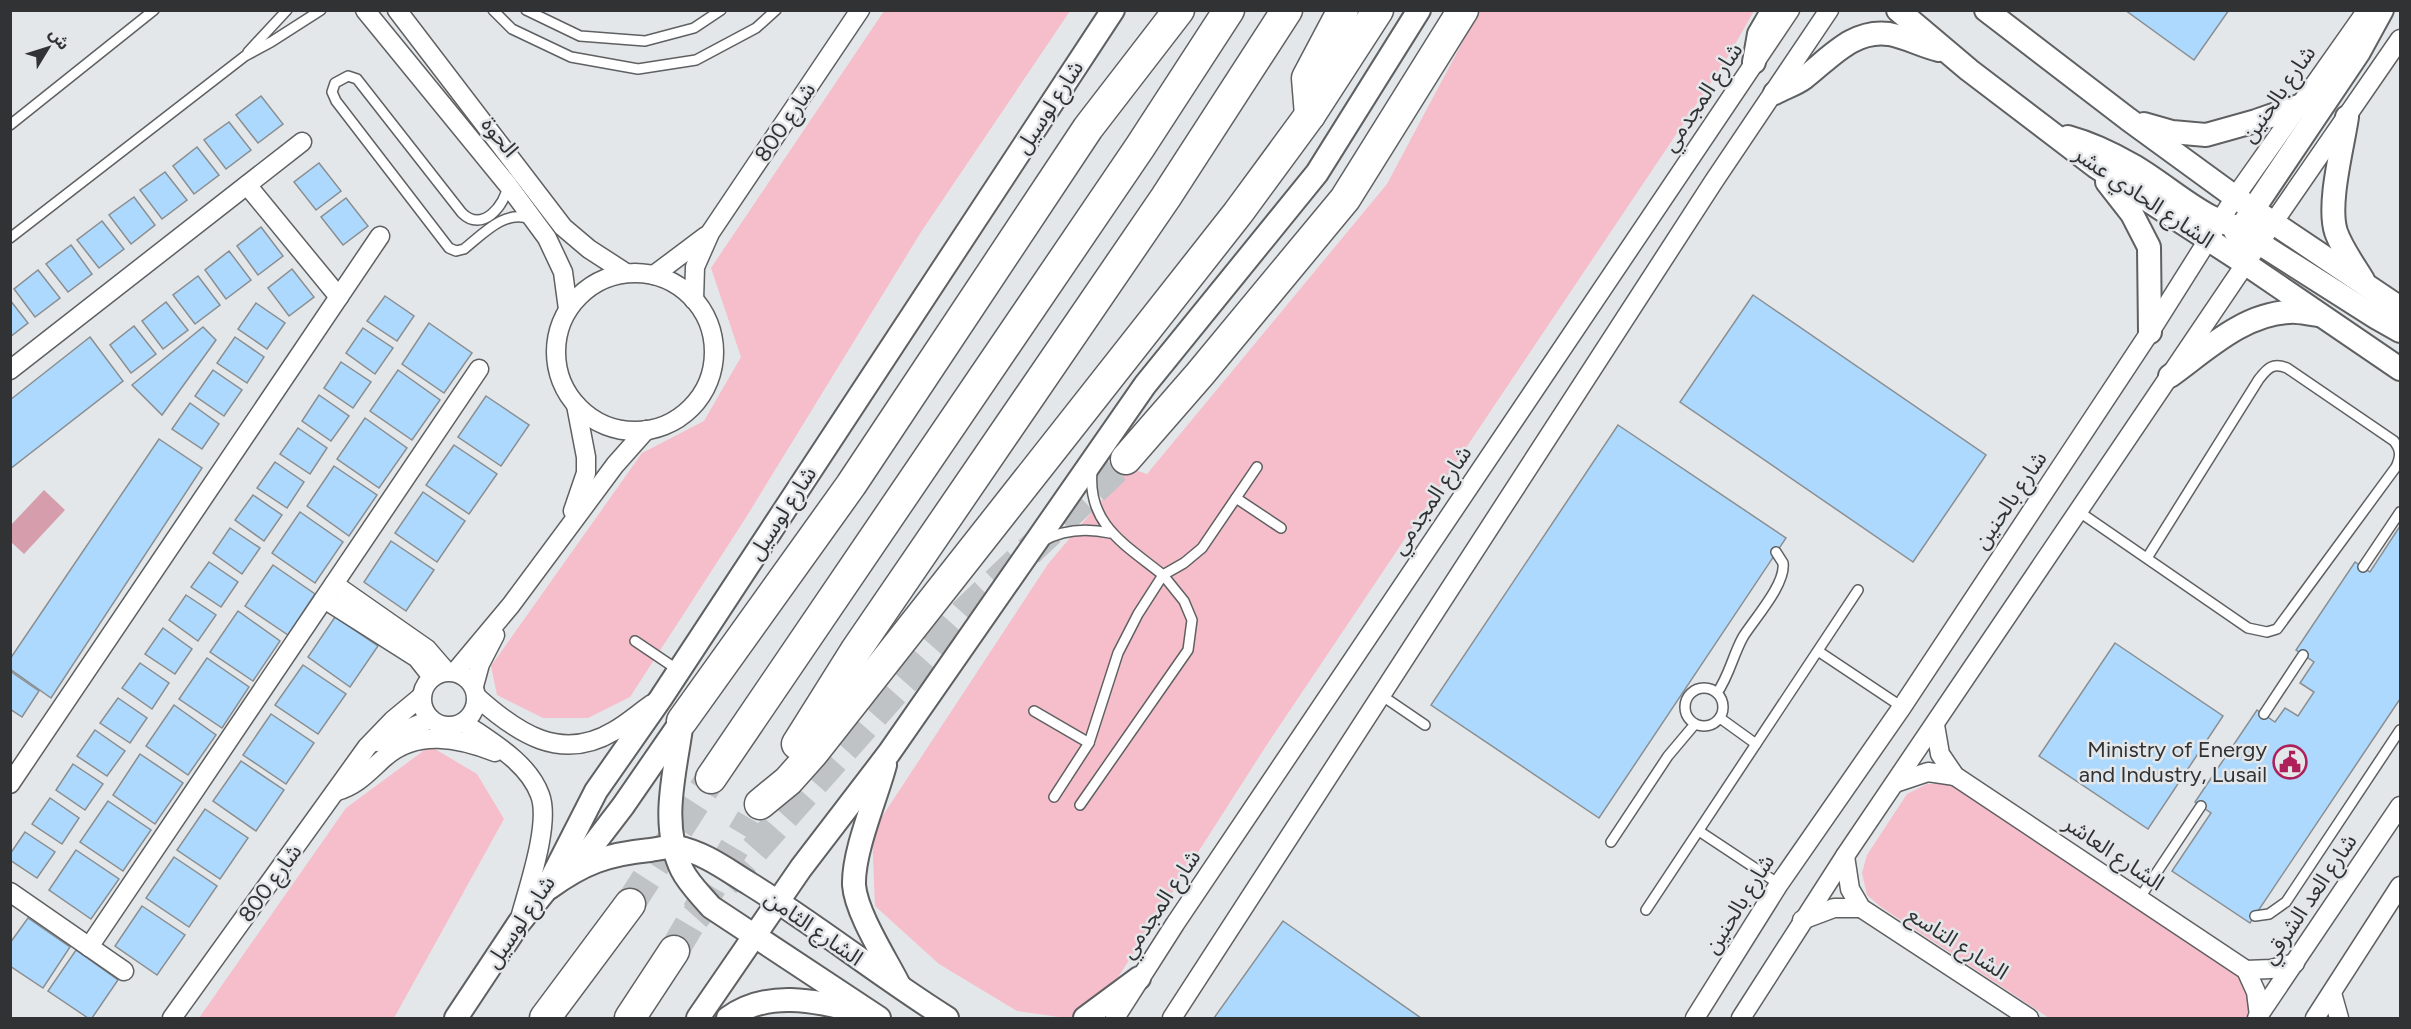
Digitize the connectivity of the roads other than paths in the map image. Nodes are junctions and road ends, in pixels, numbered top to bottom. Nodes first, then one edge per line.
1 (154, 10) edge
2 (287, 10) edge
3 (321, 10) edge
4 (365, 10) edge
5 (396, 10) edge
6 (493, 10) edge
7 (526, 10) edge
8 (721, 10) edge
9 (776, 10) edge
10 (860, 10) edge
11 (1113, 10) edge
12 (1179, 10) edge
13 (1229, 10) edge
14 (1287, 10) edge
15 (1343, 10) edge
16 (1378, 10) edge
17 (1419, 10) edge
18 (1463, 10) edge
19 (1773, 10) edge
20 (1790, 10) edge
21 (1829, 10) edge
22 (1898, 10) edge
23 (1986, 10) edge
24 (2367, 10) edge
25 (2382, 10) edge
26 (2400, 39) edge
27 (1946, 51) junction
28 (245, 56) junction
29 (1754, 62) junction
30 (1775, 93) junction
31 (2299, 106) junction
32 (1310, 115) junction
33 (2347, 117) junction
34 (2128, 119) junction
35 (10, 125) edge
36 (2047, 130) junction
37 (302, 142) dead end
38 (2095, 166) junction
39 (248, 185) junction
40 (508, 185) junction
41 (2244, 203) junction
42 (535, 221) junction
43 (2273, 223) junction
44 (2227, 230) junction
45 (710, 233) junction
46 (381, 236) dead end
47 (10, 238) edge
48 (2259, 243) junction
49 (2246, 264) junction
50 (626, 273) junction
51 (654, 275) junction
52 (2365, 284) junction
53 (339, 297) junction
54 (694, 300) junction
55 (2400, 308) edge
56 (568, 309) junction
57 (2319, 315) junction
58 (2400, 331) edge
59 (2150, 332) junction
60 (479, 369) dead end
61 (2400, 369) edge
62 (10, 370) edge
63 (2170, 376) junction
64 (576, 405) junction
65 (646, 430) junction
66 (1125, 459) tunnel mouth
67 (1094, 461) junction
68 (1257, 467) dead end
69 (1236, 498) junction
70 (2079, 511) junction
71 (2400, 512) edge
72 (1281, 528) dead end
73 (564, 533) junction
74 (1110, 533) junction
75 (1029, 552) junction
76 (1776, 552) dead end
77 (2147, 558) junction
78 (2363, 567) dead end
79 (1162, 575) junction
80 (1858, 590) dead end
81 (329, 592) junction
82 (511, 605) junction
83 (635, 640) dead end
84 (1818, 651) junction
85 (2303, 655) dead end
86 (678, 670) junction
87 (444, 674) junction
88 (475, 691) junction
89 (1717, 693) junction
90 (1381, 695) junction
91 (422, 696) junction
92 (661, 698) junction
93 (1902, 707) junction
94 (1034, 711) dead end
95 (2264, 714) dead end
96 (1720, 718) junction
97 (431, 719) junction
98 (682, 721) junction
99 (464, 723) junction
100 (1695, 723) junction
101 (1425, 725) dead end
102 (1935, 725) junction
103 (2400, 730) edge
104 (1089, 743) junction
105 (1756, 744) junction
106 (367, 747) junction
107 (889, 753) junction
108 (513, 759) junction
109 (1955, 776) junction
110 (711, 778) tunnel mouth
111 (1895, 783) junction
112 (10, 784) edge
113 (336, 791) junction
114 (1054, 797) dead end
115 (1080, 805) dead end
116 (2201, 806) dead end
117 (2400, 806) edge
118 (1699, 831) junction
119 (1611, 842) dead end
120 (675, 847) junction
121 (1845, 856) junction
122 (574, 870) junction
123 (1779, 884) junction
124 (2400, 886) edge
125 (545, 891) junction
126 (10, 892) edge
127 (2139, 899) junction
128 (778, 901) junction
129 (630, 904) tunnel mouth
130 (1861, 908) junction
131 (1646, 910) dead end
132 (2255, 916) dead end
133 (1802, 920) junction
134 (519, 923) junction
135 (754, 936) junction
136 (89, 947) junction
137 (674, 951) tunnel mouth
138 (2295, 963) junction
139 (2246, 970) junction
140 (124, 971) dead end
141 (1139, 978) junction
142 (901, 989) junction
143 (2332, 993) junction
144 (876, 1017) edge
145 (2258, 1017) edge
146 (172, 1018) edge
147 (456, 1018) edge
148 (545, 1018) edge
149 (630, 1018) edge
150 (698, 1018) edge
151 (728, 1018) edge
152 (947, 1018) edge
153 (1085, 1018) edge
154 (1114, 1018) edge
155 (1172, 1018) edge
156 (1695, 1018) edge
157 (1741, 1018) edge
158 (2029, 1018) edge
159 (2315, 1018) edge
160 (2339, 1018) edge

1 - 35 lane
2 - 28 lane
3 - 28 lane
4 - 40 street, الحوة
5 - 50 street, الحوة
6 - 9 lane
7 - 8 lane
10 - 45 street, شارع 800
11 - 86 street, شارع لوسيل
12 - 98 highway
13 - 110 highway
14 - 32 highway
15 - 32 highway
16 - 32 highway
17 - 67 street
18 - 66 highway
19 - 29 street
20 - 29 street, شارع المجدمي
21 - 30 street
22 - 27 street, الشارع الحادي عشر
23 - 34 street
24 - 31 street, شارع بالحنين
25 - 41 street
26 - 33 street
27 - 30 street
27 - 36 street, الشارع الحادي عشر
28 - 47 lane
29 - 141 street, شارع المجدمي
30 - 90 street
31 - 34 street
31 - 41 street, شارع بالحنين
33 - 43 street
33 - 52 street
34 - 41 street
36 - 38 street, الشارع الحادي عشر
36 - 44 street
37 - 39 street
38 - 44 street, الشارع الحادي عشر
38 - 59 street
39 - 53 street
39 - 62 street
40 - 42 street, الحوة
40 - 42 lane
41 - 43 street
41 - 44 street
42 - 56 street, الحوة
43 - 44 street
43 - 48 street
43 - 52 street
44 - 48 street
44 - 49 street, الشارع الحادي عشر
44 - 49 street
44 - 59 street, شارع بالحنين
45 - 51 street, شارع 800
45 - 54 street, شارع 800
46 - 53 street
48 - 49 street
48 - 58 street
49 - 57 street, الشارع الحادي عشر
49 - 63 street
50 - 51 street
50 - 56 street
51 - 54 street
52 - 55 street
53 - 112 street
54 - 65 street
56 - 64 street
57 - 61 street, الشارع الحادي عشر
57 - 63 street
59 - 93 street, شارع بالحنين
60 - 81 street
63 - 70 street
64 - 65 street
64 - 73 street
65 - 73 street
67 - 74 lane
67 - 75 street
68 - 69 lane
69 - 72 lane
69 - 79 lane
70 - 77 lane
70 - 102 street
71 - 78 lane
73 - 82 street
74 - 75 lane
74 - 79 lane
75 - 107 street
76 - 89 lane
77 - 77 lane
79 - 104 lane
79 - 115 lane
80 - 84 lane
81 - 87 street
81 - 136 street
82 - 87 street
82 - 88 street
83 - 86 lane
84 - 93 lane
84 - 105 lane
85 - 95 lane
86 - 92 street, شارع لوسيل
87 - 88 street
87 - 91 street
88 - 92 street
88 - 99 street
89 - 96 lane
89 - 100 lane
90 - 101 lane
90 - 155 street
91 - 97 street
91 - 106 street, شارع 800
92 - 125 street, شارع لوسيل
93 - 123 street, شارع بالحنين
94 - 104 lane
96 - 100 lane
96 - 105 lane
97 - 99 street
97 - 106 street, شارع 800
98 - 120 street, الشارع الثامن
98 - 122 street
99 - 108 street
100 - 119 lane
102 - 109 street, الشارع العاشر
102 - 111 street
103 - 132 lane
104 - 114 lane
105 - 118 lane
106 - 113 street, شارع 800
107 - 128 street
107 - 142 street
108 - 113 street
108 - 134 street
109 - 111 street, الشارع العاشر
109 - 127 street, الشارع العاشر
111 - 121 street
113 - 146 street, شارع 800
116 - 127 lane
117 - 138 street, شارع العد الشرقي
118 - 123 lane
118 - 131 lane
120 - 122 street, الشارع الثامن
120 - 128 street, الشارع الثامن
120 - 135 street, الشارع الثامن
121 - 130 street
121 - 133 street
122 - 125 street, الشارع الثامن
123 - 156 street, شارع بالحنين
124 - 143 street
125 - 134 street, شارع لوسيل
126 - 136 street
127 - 139 street, الشارع العاشر
128 - 135 street
128 - 142 street, الشارع الثامن
129 - 148 highway
130 - 133 street
130 - 158 street, الشارع التاسع
133 - 157 street
134 - 147 street, شارع لوسيل
135 - 144 street, الشارع الثامن
135 - 150 street
136 - 140 street
137 - 149 highway
138 - 139 street
138 - 145 street, شارع العد الشرقي
139 - 145 street
141 - 153 street
141 - 154 street, شارع المجدمي
142 - 152 street, الشارع الثامن
143 - 159 street
143 - 160 street
144 - 151 street

